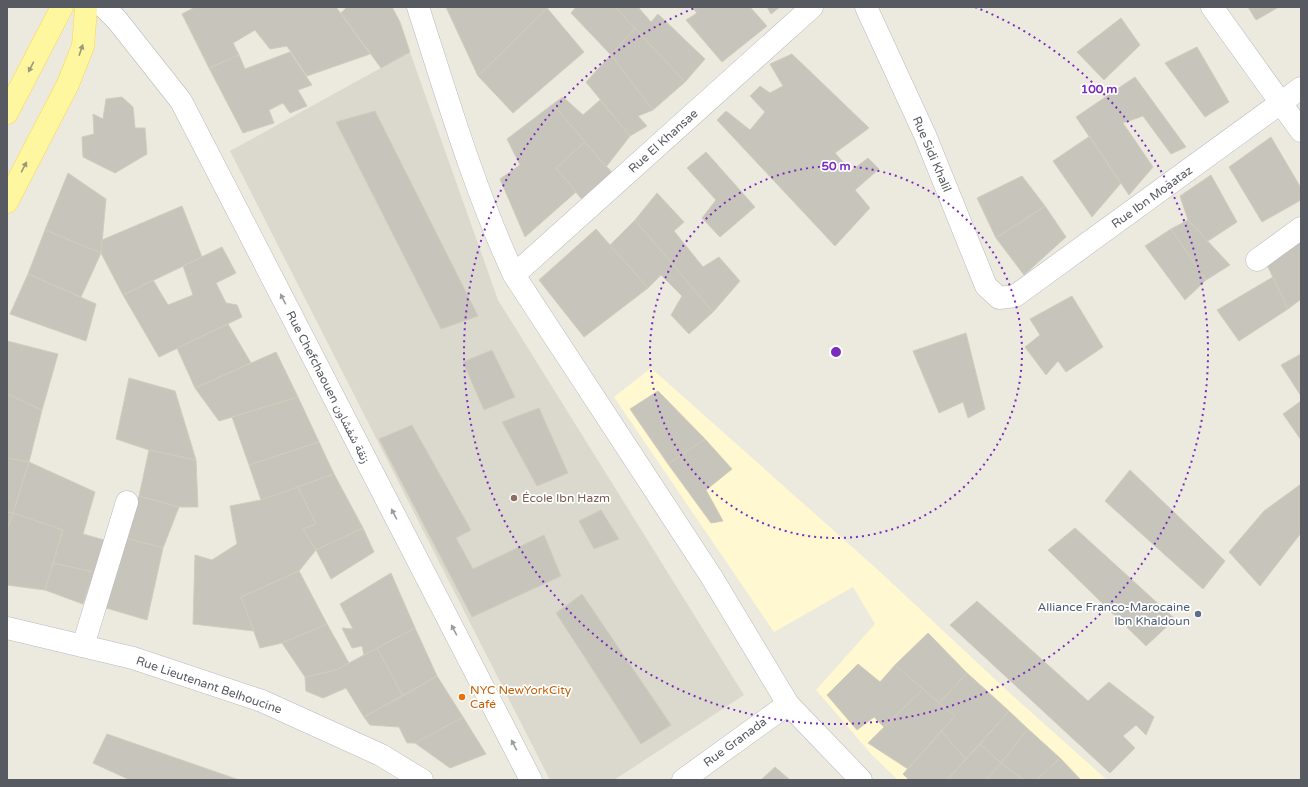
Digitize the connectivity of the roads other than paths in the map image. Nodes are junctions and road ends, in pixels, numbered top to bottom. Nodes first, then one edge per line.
1 (62, 7) edge
2 (418, 7) edge
3 (812, 7) edge
4 (866, 7) edge
5 (1212, 7) edge
6 (93, 8) edge
7 (1301, 88) edge
8 (1281, 103) junction
9 (7, 113) edge
10 (1301, 131) edge
11 (8, 195) edge
12 (1301, 228) edge
13 (1257, 260) dead end
14 (514, 275) junction
15 (999, 298) joint
16 (127, 502) dead end
17 (7, 628) edge
18 (83, 646) junction
19 (788, 704) junction
20 (422, 780) edge
21 (531, 780) edge
22 (683, 780) edge
23 (861, 780) edge

1 - 6 main road
1 -> 9 main road
2 - 14 street
3 - 14 street, Rue El Khansae
4 - 15 street, Rue Sidi Khalil
5 - 8 street
11 -> 6 main road
21 -> 6 street, Rue Chefchaouen زنقة شفشاون
7 - 8 street, Rue Ibn Moaataz
8 - 10 street
8 - 15 street, Rue Ibn Moaataz
12 - 13 street
14 - 19 street
16 - 18 street
17 - 18 street, Rue Lieutenant Belhoucine
18 - 20 street, Rue Lieutenant Belhoucine
19 - 22 street, Rue Granada
19 - 23 street

